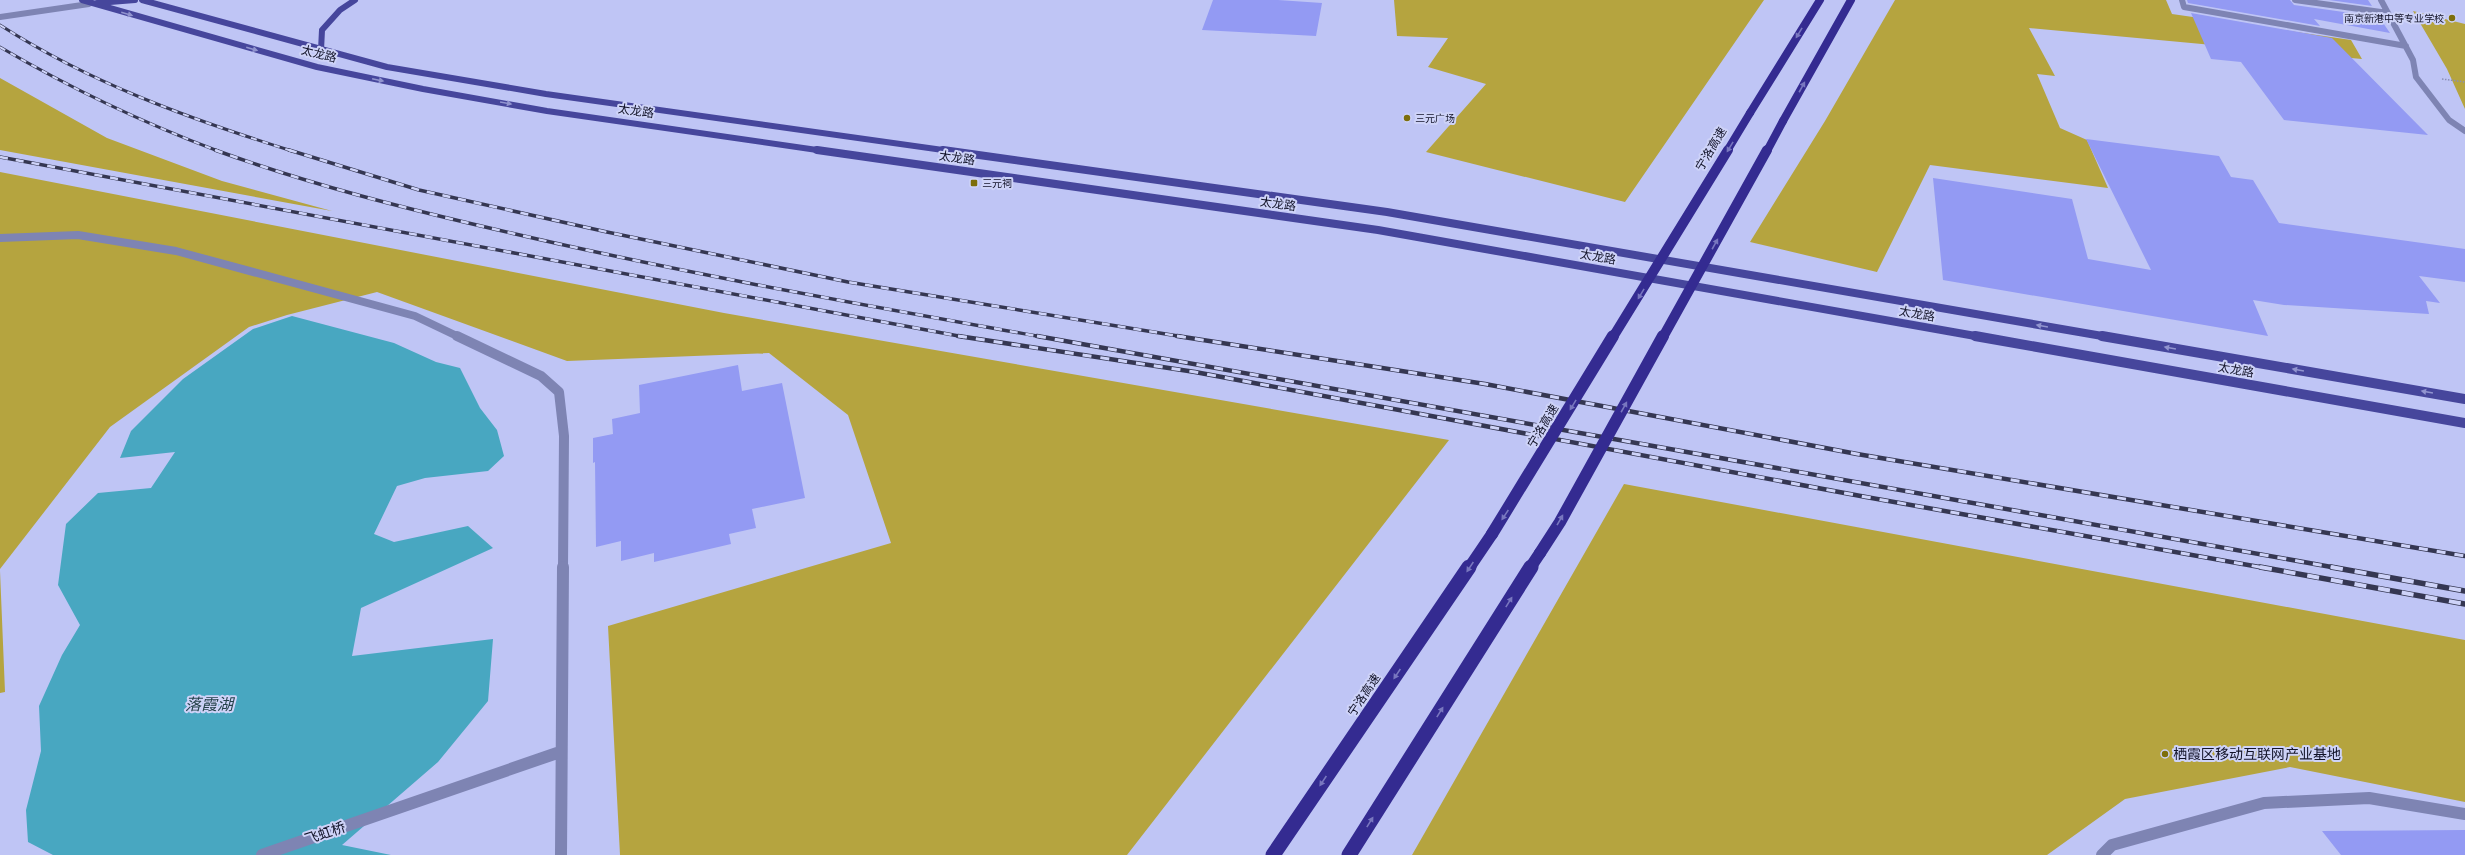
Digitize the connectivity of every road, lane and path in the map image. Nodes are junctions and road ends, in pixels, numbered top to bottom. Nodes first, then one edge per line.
1 (135, 0) edge
2 (142, 0) edge
3 (355, 0) edge
4 (1820, 0) edge
5 (1851, 0) edge
6 (2182, 0) edge
7 (2295, 0) edge
8 (2381, 0) edge
9 (86, 2) edge
10 (2388, 13) junction
11 (0, 17) edge
12 (2406, 46) junction
13 (321, 50) junction
14 (2465, 131) edge
15 (0, 238) edge
16 (2465, 398) edge
17 (2465, 423) edge
18 (560, 752) junction
19 (2465, 814) edge
20 (262, 855) edge
21 (561, 855) edge
22 (1273, 855) edge
23 (1349, 855) edge
24 (2102, 855) edge

1 - 9 main road, 太龙路
2 - 13 main road, 太龙路
3 - 13 main road
4 -> 22 highway, 宁洛高速, bridge
23 -> 5 highway, bridge
6 - 12 street
7 - 10 street
8 - 10 street
9 - 11 street, 太龙路
9 -> 17 main road, 太龙路
10 - 12 street
12 - 14 street
16 -> 13 main road, 太龙路
15 - 18 street
18 - 20 street, 飞虹桥
18 - 21 street
19 - 24 street

